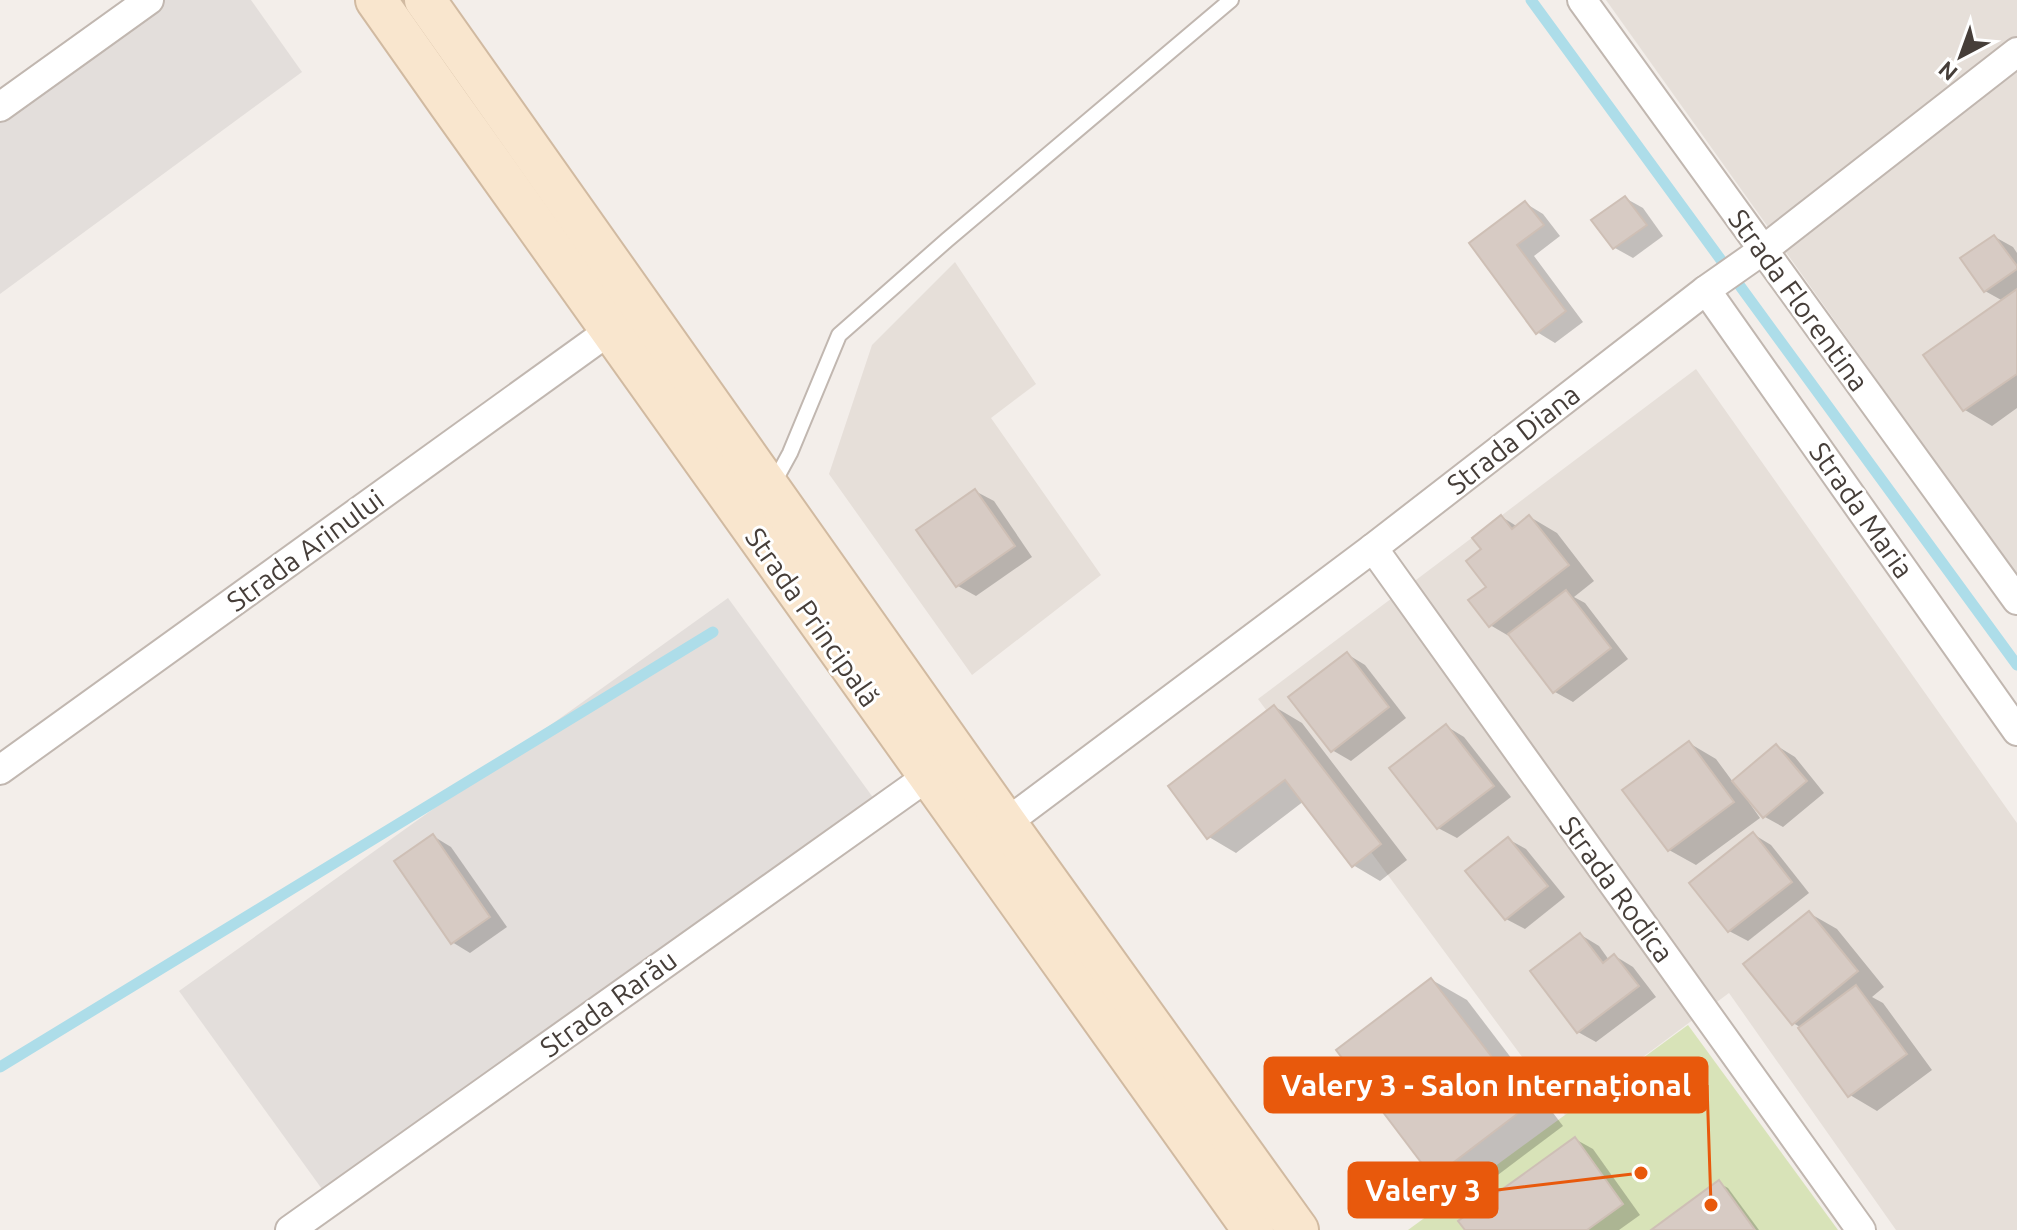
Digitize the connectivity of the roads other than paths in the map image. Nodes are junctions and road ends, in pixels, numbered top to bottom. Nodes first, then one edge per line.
1 (149, 0) edge
2 (376, 0) edge
3 (425, 0) edge
4 (1231, 0) edge
5 (1582, 0) edge
6 (2017, 52) edge
7 (0, 107) edge
8 (1757, 254) junction
9 (1712, 286) junction
10 (609, 331) junction
11 (770, 490) junction
12 (1373, 548) junction
13 (2017, 600) edge
14 (2017, 731) edge
15 (0, 770) edge
16 (927, 777) junction
17 (1006, 823) junction
18 (290, 1230) edge
19 (1253, 1230) edge
20 (1298, 1230) edge
21 (1861, 1230) edge

1 - 7 street
2 - 10 main road, Strada Principală
3 - 11 main road, Strada Principală
4 - 11 lane
5 - 8 street, Strada Florentina
6 - 8 street, Strada Diana
8 - 9 street, Strada Diana
8 - 13 street, Strada Florentina
9 - 12 street, Strada Diana
9 - 14 street, Strada Maria
10 - 15 street, Strada Arinului
10 - 16 main road, Strada Principală
11 - 17 main road, Strada Principală
12 - 17 street, Strada Diana
12 - 21 street, Strada Rodica
16 - 18 street, Strada Rarău
16 - 19 main road, Strada Principală
17 - 20 main road, Strada Principală

